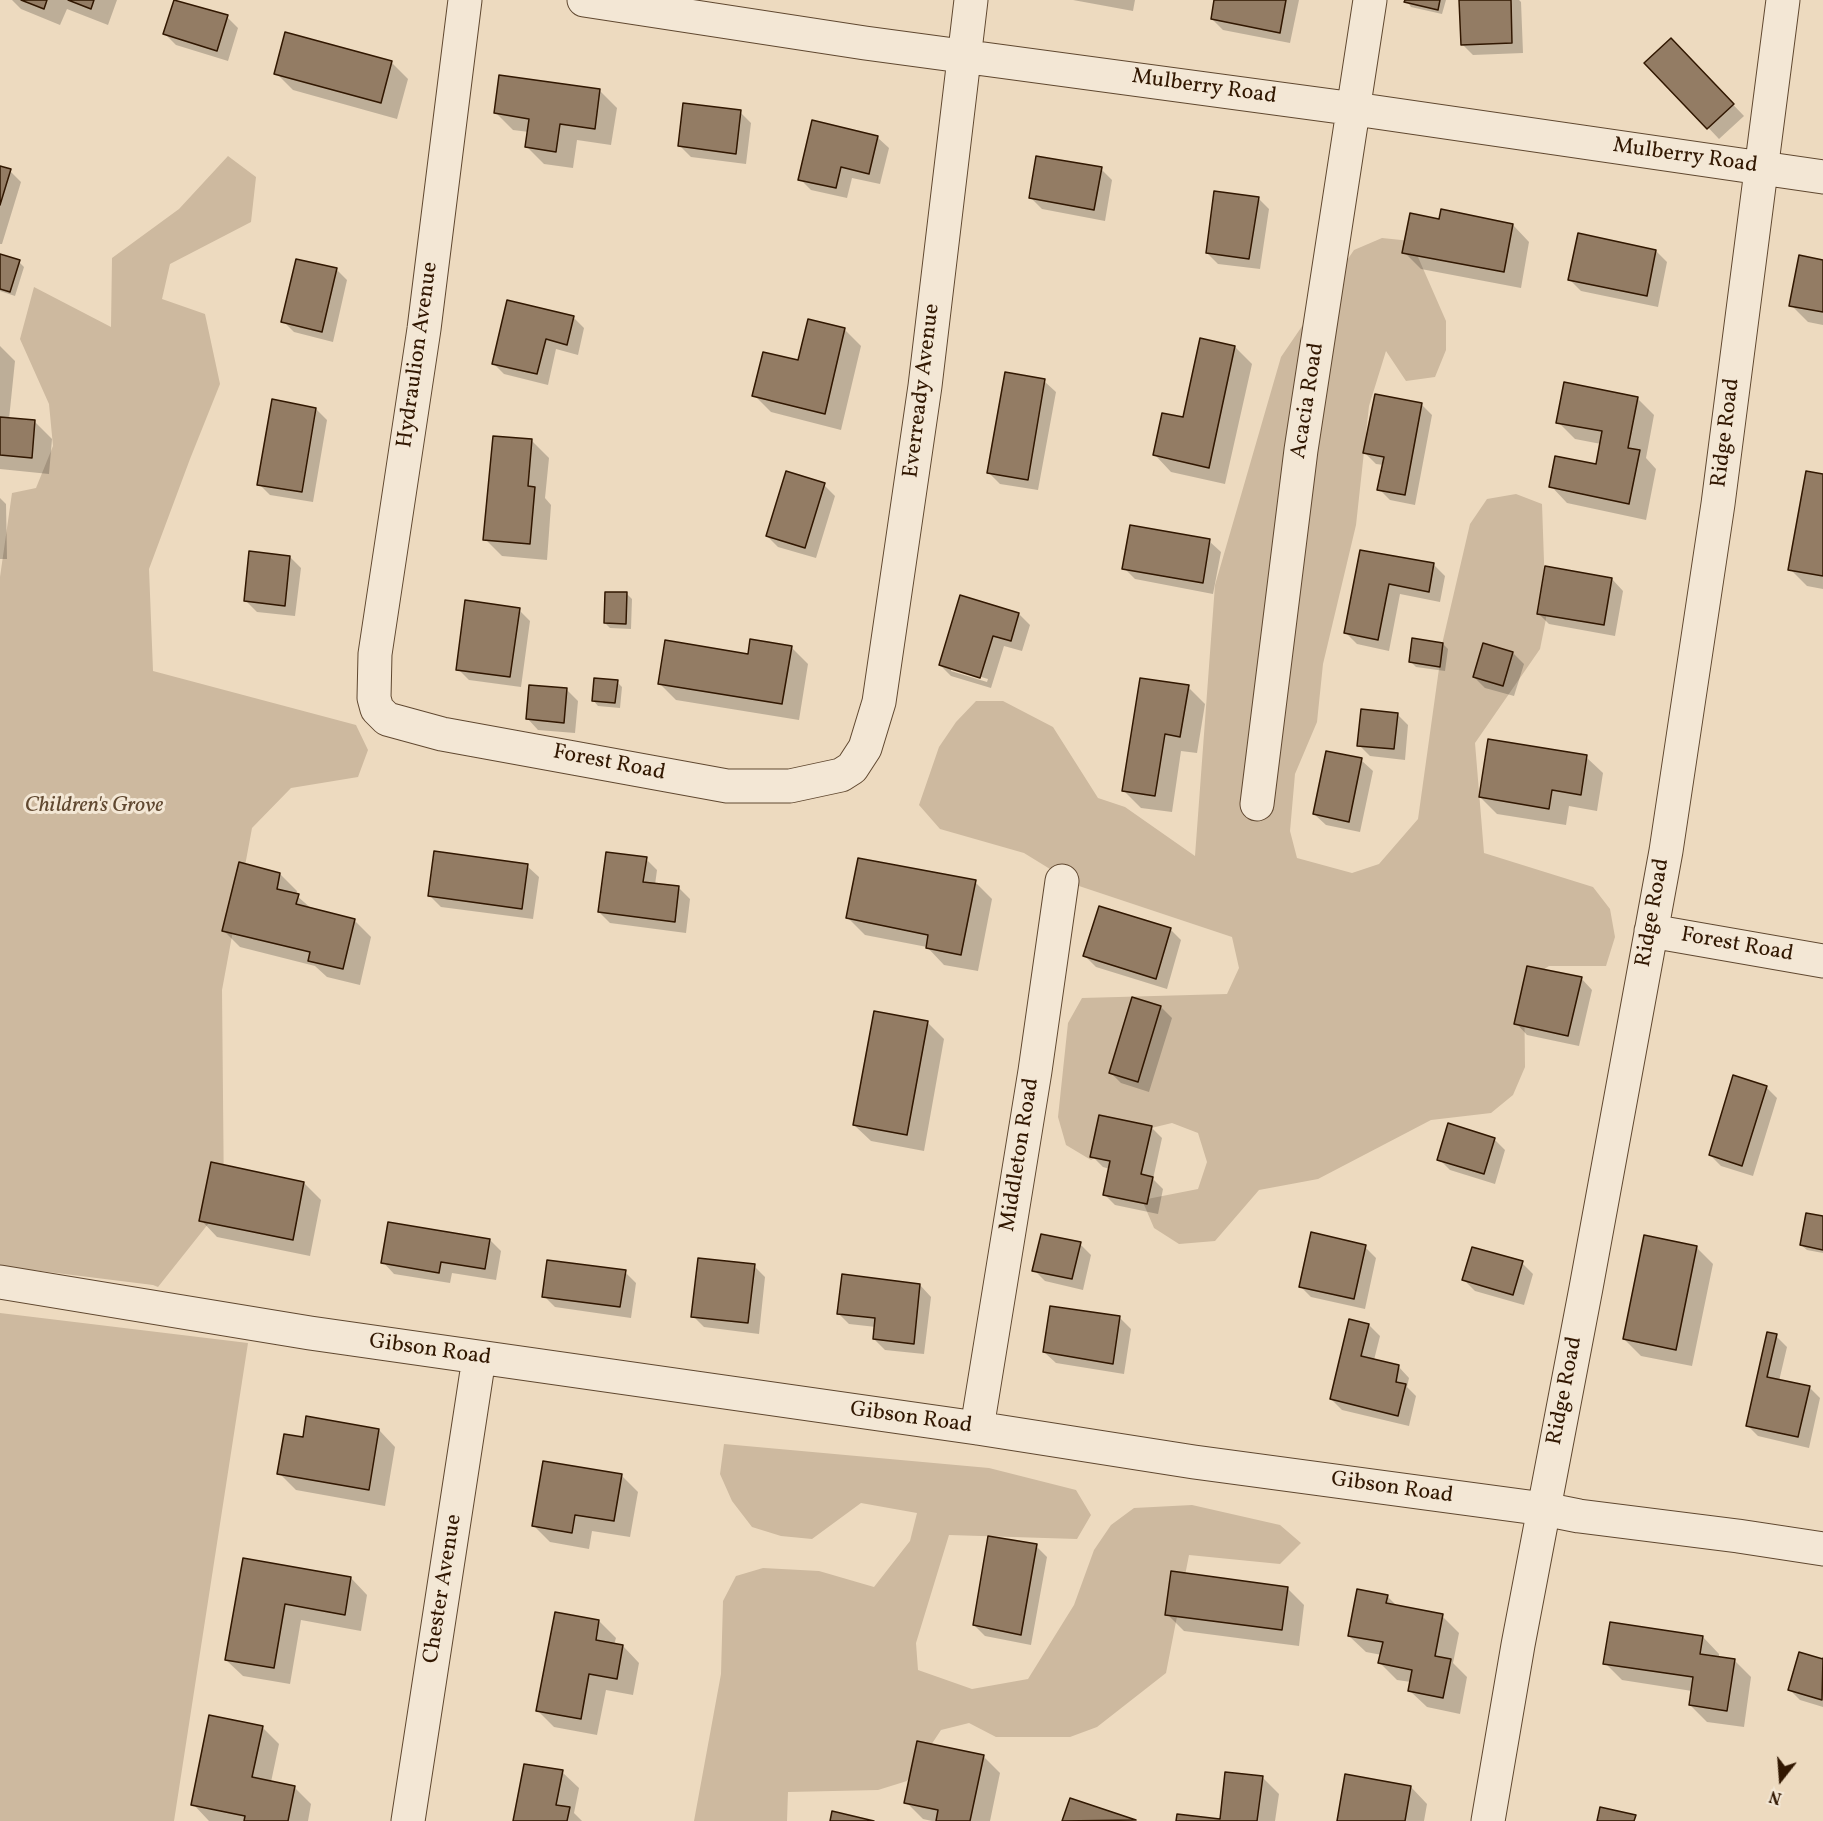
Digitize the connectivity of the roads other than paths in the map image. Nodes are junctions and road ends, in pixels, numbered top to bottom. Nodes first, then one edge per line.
1 (465, 0) edge
2 (584, 0) edge
3 (971, 0) edge
4 (1370, 0) edge
5 (1783, 0) edge
6 (963, 55) junction
7 (1354, 109) junction
8 (1761, 168) junction
9 (1823, 177) edge
10 (377, 709) joint
11 (846, 772) joint
12 (1257, 804) dead end
13 (1062, 881) dead end
14 (1651, 931) junction
15 (1823, 960) edge
16 (0, 1282) edge
17 (479, 1358) junction
18 (976, 1428) junction
19 (1544, 1509) junction
20 (1823, 1549) edge
21 (408, 1821) edge
22 (1488, 1821) edge

1 - 10 street, Hydraulion Avenue
2 - 6 street, Mulberry Road
3 - 6 street, Everready Avenue
4 - 7 street, Acacia Road
5 - 8 street, Ridge Road
6 - 7 street, Mulberry Road
6 - 11 street, Everready Avenue
7 - 8 street, Mulberry Road
7 - 12 street, Acacia Road
8 - 9 street, Mulberry Road
8 - 14 street, Ridge Road
10 - 11 street, Forest Road
13 - 18 street, Middleton Road
14 - 15 street, Forest Road
14 - 19 street, Ridge Road
16 - 17 street, Gibson Road
17 - 18 street, Gibson Road
17 - 21 street, Chester Avenue
18 - 19 street, Gibson Road
19 - 20 street, Gibson Road
19 - 22 street, Ridge Road

